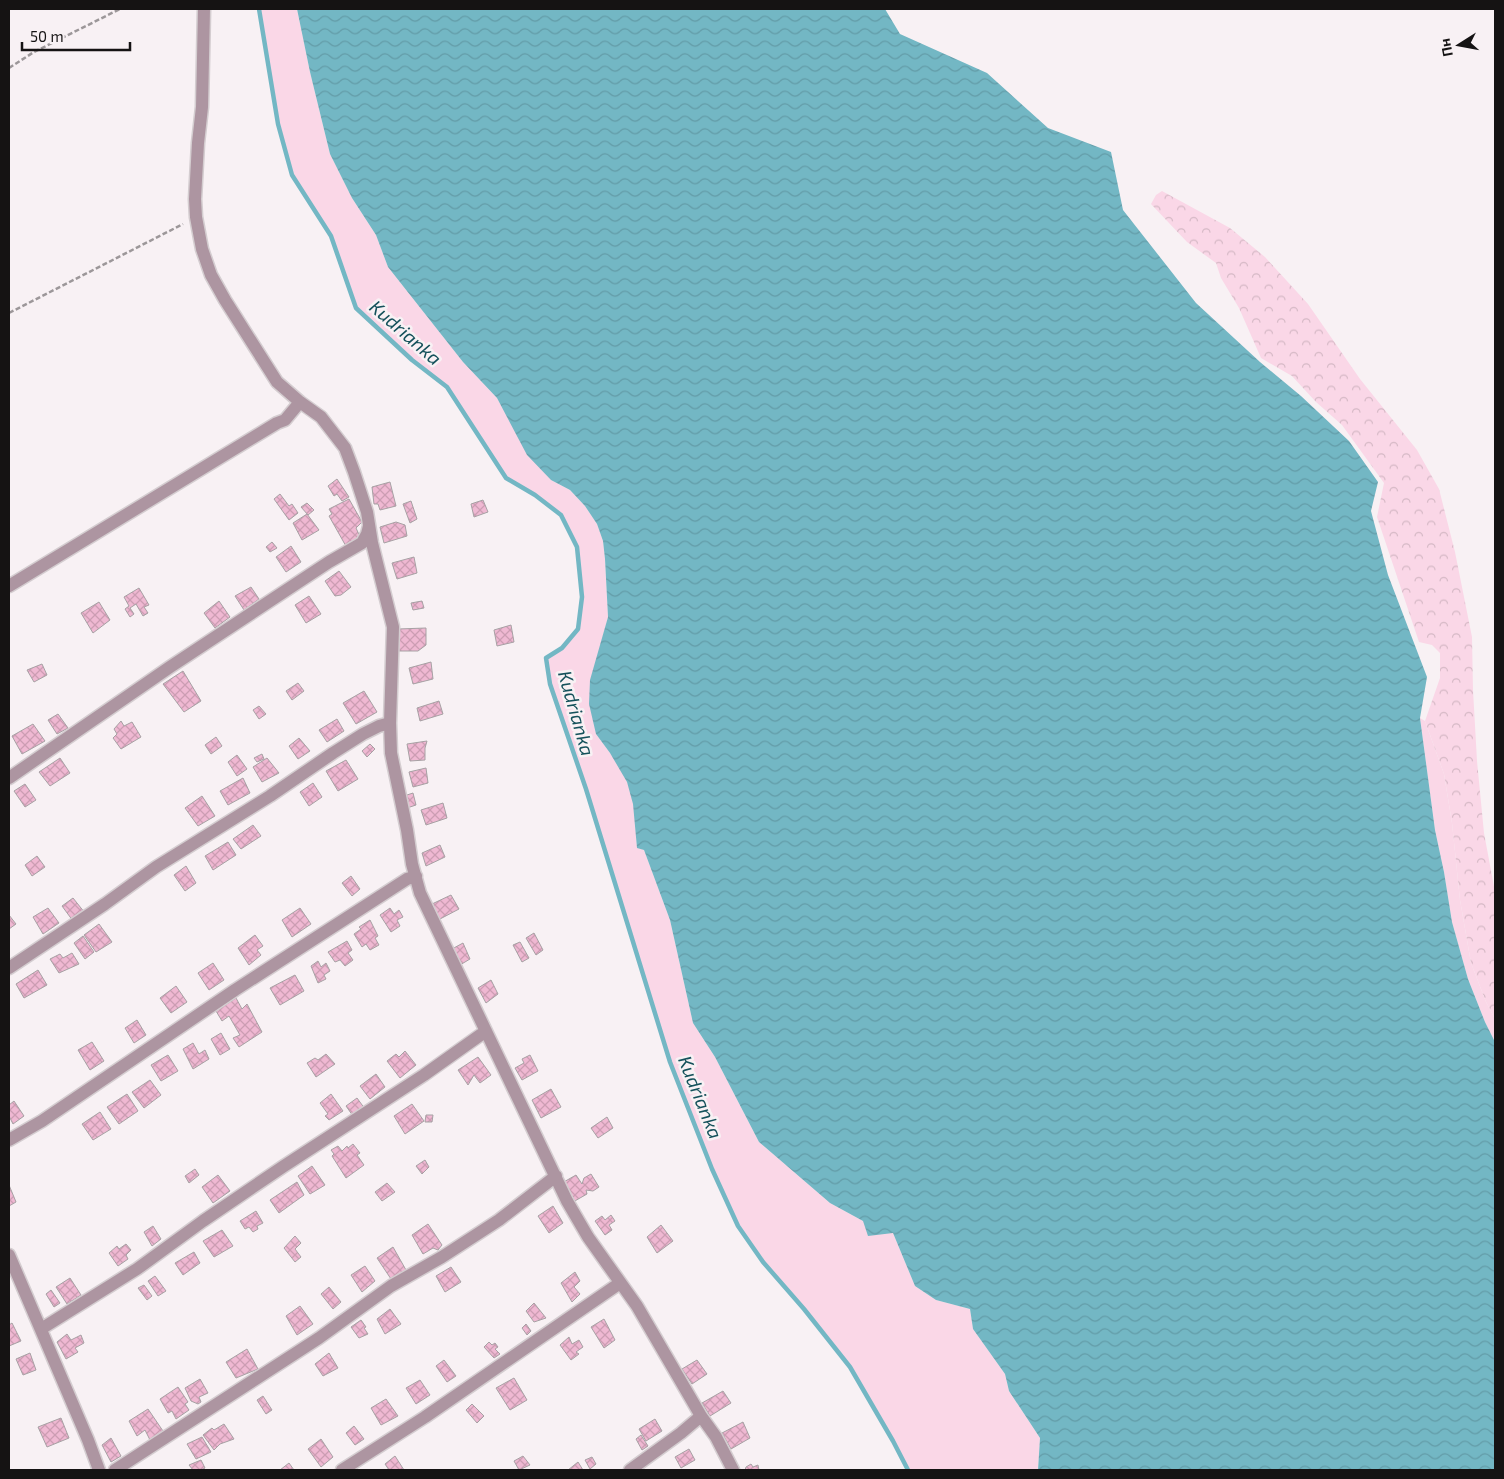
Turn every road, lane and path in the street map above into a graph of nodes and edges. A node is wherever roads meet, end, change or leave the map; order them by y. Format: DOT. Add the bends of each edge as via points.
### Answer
graph roads {
  1 [pos="120,9"];
  2 [pos="204,9"];
  3 [pos="9,68"];
  4 [pos="196,217"];
  5 [pos="9,313"];
  6 [pos="300,402"];
  7 [pos="370,524"];
  8 [pos="9,586"];
  9 [pos="390,723"];
  10 [pos="9,778"];
  11 [pos="416,876"];
  12 [pos="9,968"];
  13 [pos="486,1031"];
  14 [pos="9,1140"];
  15 [pos="556,1176"];
  16 [pos="9,1255"];
  17 [pos="620,1283"];
  18 [pos="40,1329"];
  19 [pos="701,1416"];
  20 [pos="98,1470"];
  21 [pos="116,1470"];
  22 [pos="342,1470"];
  23 [pos="630,1470"];
  24 [pos="733,1470"];
  1 -- 3 [label="path"];
  2 -- 4 [label="street"];
  4 -- 5 [label="path"];
  4 -- 6 [label="street" via="211,275 225,300 277,382"];
  6 -- 7 [label="street" via="321,417 345,448"];
  6 -- 8 [label="street" via="284,420"];
  7 -- 9 [label="street" via="393,627"];
  7 -- 10 [label="street" via="362,543 170,667"];
  9 -- 11 [label="street" via="391,753"];
  9 -- 12 [label="street" via="371,730 333,753 156,867"];
  11 -- 13 [label="street" via="420,893"];
  11 -- 14 [label="street" via="269,967"];
  13 -- 15 [label="street"];
  13 -- 18 [label="street" via="137,1269"];
  15 -- 17 [label="street" via="588,1237"];
  15 -- 21 [label="street" via="499,1220 391,1286 319,1338"];
  16 -- 18 [label="street"];
  17 -- 19 [label="street" via="637,1306"];
  17 -- 22 [label="street"];
  18 -- 20 [label="street"];
  19 -- 23 [label="street"];
  19 -- 24 [label="street"];
}
